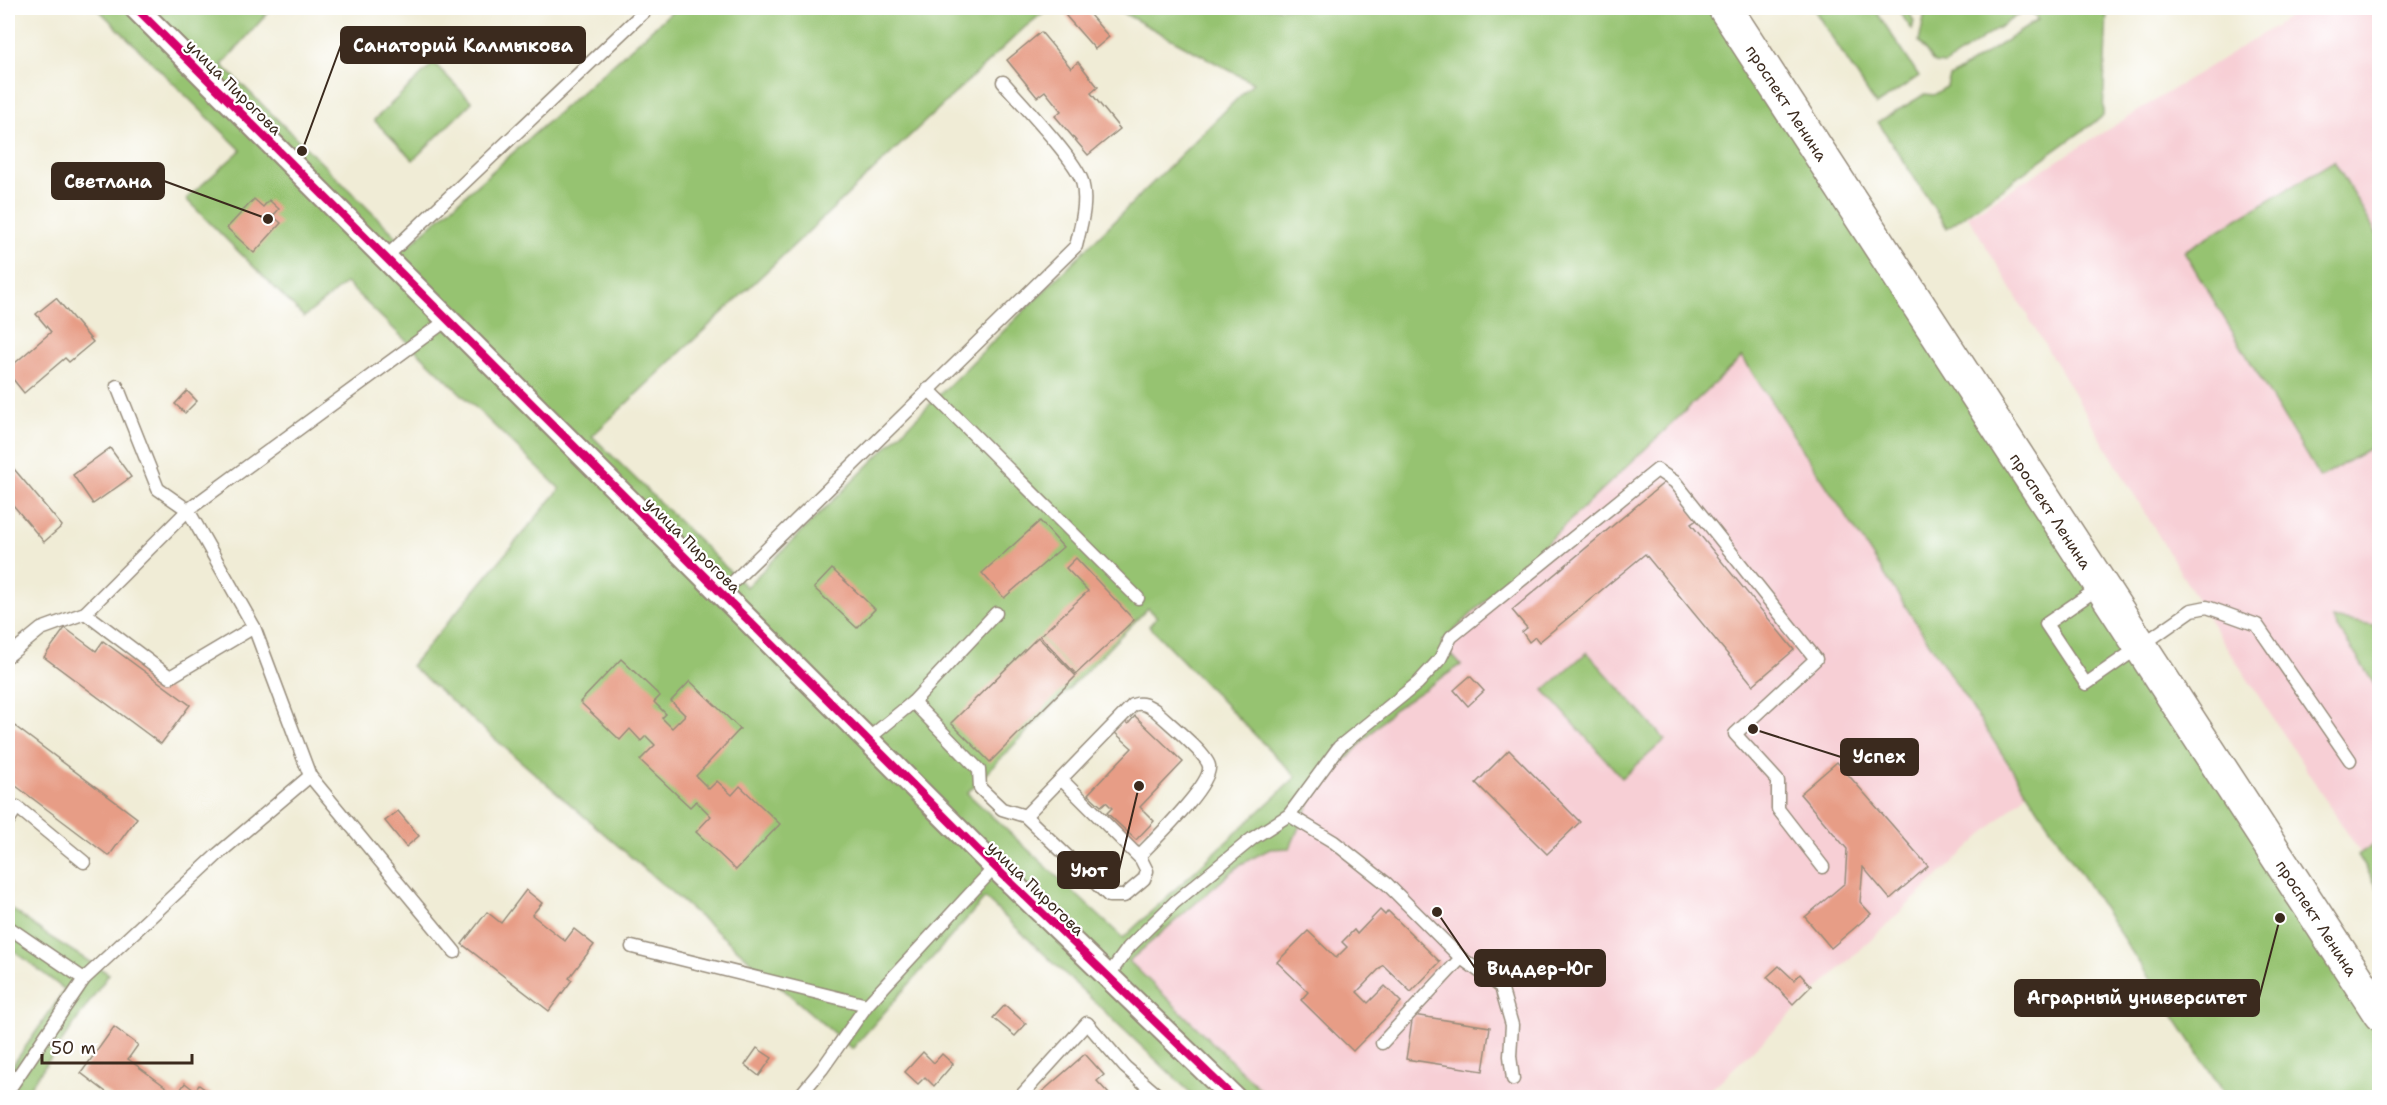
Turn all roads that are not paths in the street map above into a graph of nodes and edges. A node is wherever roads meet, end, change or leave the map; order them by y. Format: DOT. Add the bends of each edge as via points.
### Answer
graph roads {
  1 [pos="136,8"];
  2 [pos="648,8"];
  3 [pos="1725,8"];
  4 [pos="1003,82"];
  5 [pos="386,257"];
  6 [pos="447,320"];
  7 [pos="117,386"];
  8 [pos="928,389"];
  9 [pos="188,510"];
  10 [pos="2100,587"];
  11 [pos="722,593"];
  12 [pos="1138,598"];
  13 [pos="85,613"];
  14 [pos="996,613"];
  15 [pos="254,627"];
  16 [pos="2139,646"];
  17 [pos="8,656"];
  18 [pos="913,702"];
  19 [pos="868,739"];
  20 [pos="2350,760"];
  21 [pos="310,776"];
  22 [pos="1062,780"];
  23 [pos="12,803"];
  24 [pos="1289,815"];
  25 [pos="1025,816"];
  26 [pos="8,822"];
  27 [pos="1139,856"];
  28 [pos="84,862"];
  29 [pos="995,867"];
  30 [pos="1823,867"];
  31 [pos="8,927"];
  32 [pos="632,946"];
  33 [pos="455,952"];
  34 [pos="1461,958"];
  35 [pos="1108,976"];
  36 [pos="84,979"];
  37 [pos="867,1005"];
  38 [pos="2379,1014"];
  39 [pos="1382,1043"];
  40 [pos="1513,1079"];
  41 [pos="8,1091"];
  42 [pos="798,1098"];
  43 [pos="1018,1098"];
  44 [pos="1161,1098"];
  45 [pos="1234,1098"];
  1 -- 5 [label="street, улица Пирогова"];
  2 -- 5 [label="lane"];
  3 -- 10 [label="main road, проспект Ленина"];
  4 -- 8 [label="lane" via="1082,181 1085,206 1076,246"];
  5 -- 6 [label="street, улица Пирогова"];
  6 -- 9 [label="lane"];
  6 -- 11 [label="street, улица Пирогова"];
  7 -- 9 [label="lane" via="158,489"];
  8 -- 11 [label="lane"];
  8 -- 12 [label="lane"];
  9 -- 13 [label="lane"];
  9 -- 15 [label="lane"];
  10 -- 16 [label="main road, проспект Ленина"];
  10 -- 16 [label="lane" via="2046,624 2086,684"];
  11 -- 19 [label="street, улица Пирогова"];
  13 -- 15 [label="lane" via="170,676"];
  13 -- 17 [label="lane" via="41,629"];
  14 -- 18 [label="lane"];
  15 -- 21 [label="lane"];
  16 -- 20 [label="lane" via="2192,610 2207,607 2257,625"];
  16 -- 38 [label="main road, проспект Ленина"];
  18 -- 19 [label="lane"];
  18 -- 25 [label="lane" via="979,770 980,788 1002,808"];
  19 -- 29 [label="street, улица Пирогова"];
  21 -- 33 [label="lane"];
  21 -- 36 [label="lane" via="218,854"];
  22 -- 25 [label="lane"];
  22 -- 27 [label="lane"];
  22 -- 27 [label="lane" via="1133,705 1141,703 1155,710 1202,754 1209,773 1201,789"];
  23 -- 26 [label="lane"];
  23 -- 28 [label="lane"];
  24 -- 30 [label="lane" via="1339,747 1418,683 1440,659 1450,637 1657,470 1675,482 1816,659 1735,734 1778,781 1778,809"];
  24 -- 34 [label="lane" via="1334,842 1387,884"];
  24 -- 35 [label="lane" via="1253,838 1175,902 1129,947"];
  25 -- 27 [label="lane" via="1109,896 1124,896 1144,879 1147,871"];
  29 -- 35 [label="street, улица Пирогова"];
  29 -- 37 [label="lane"];
  31 -- 36 [label="lane"];
  32 -- 37 [label="lane"];
  34 -- 39 [label="lane"];
  34 -- 40 [label="lane" via="1501,987 1512,1025"];
  35 -- 45 [label="street, улица Пирогова"];
  36 -- 41 [label="lane"];
  37 -- 42 [label="lane"];
  43 -- 44 [label="lane" via="1087,1023 1125,1067"];
}
